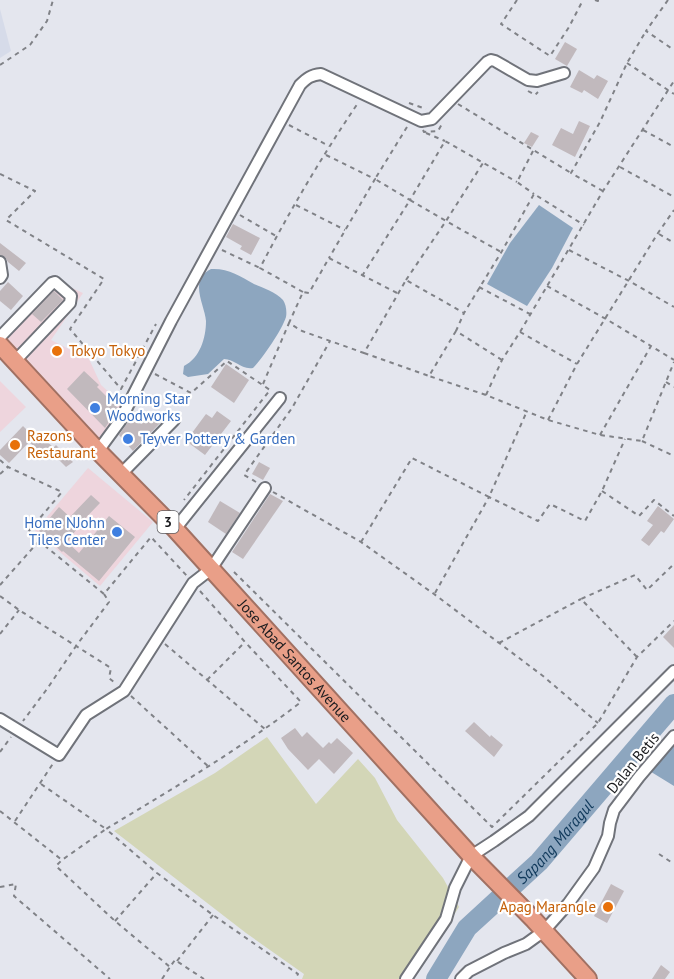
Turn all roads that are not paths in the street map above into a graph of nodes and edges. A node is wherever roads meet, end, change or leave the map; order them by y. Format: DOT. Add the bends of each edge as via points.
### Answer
graph roads {
  1 [pos="564,73"];
  2 [pos="0,262"];
  3 [pos="0,278"];
  4 [pos="0,337"];
  5 [pos="0,345"];
  6 [pos="15,361"];
  7 [pos="280,398"];
  8 [pos="174,420"];
  9 [pos="98,451"];
  10 [pos="121,474"];
  11 [pos="265,488"];
  12 [pos="176,529"];
  13 [pos="215,564"];
  14 [pos="674,672"];
  15 [pos="0,719"];
  16 [pos="674,736"];
  17 [pos="472,857"];
  18 [pos="539,925"];
  19 [pos="406,979"];
  20 [pos="461,979"];
  21 [pos="588,979"];
  1 -- 9 [label="street" via="528,81 490,60 432,119 421,121 321,74 307,78 171,321 120,421"];
  2 -- 3 [label="street"];
  4 -- 6 [label="street" via="52,283 71,296 70,303"];
  5 -- 6 [label="highway, Jose Abad Santos Avenue / 3"];
  6 -- 9 [label="highway, Jose Abad Santos Avenue / 3"];
  7 -- 12 [label="street"];
  8 -- 10 [label="street"];
  9 -- 10 [label="highway, Jose Abad Santos Avenue / 3"];
  10 -- 12 [label="highway, Jose Abad Santos Avenue / 3"];
  11 -- 13 [label="street"];
  12 -- 13 [label="highway, Jose Abad Santos Avenue / 3"];
  13 -- 15 [label="street" via="193,583 124,691 86,715 59,755"];
  13 -- 17 [label="highway, Jose Abad Santos Avenue / 3"];
  14 -- 17 [label="street" via="529,816"];
  16 -- 18 [label="street, Dalan Betis" via="614,810 594,868 568,904"];
  17 -- 18 [label="highway, Jose Abad Santos Avenue / 3"];
  17 -- 19 [label="street" via="455,888 446,920"];
  18 -- 20 [label="street, Dalan Betis" via="526,944 469,971"];
  18 -- 21 [label="highway, Jose Abad Santos Avenue / 3"];
}
